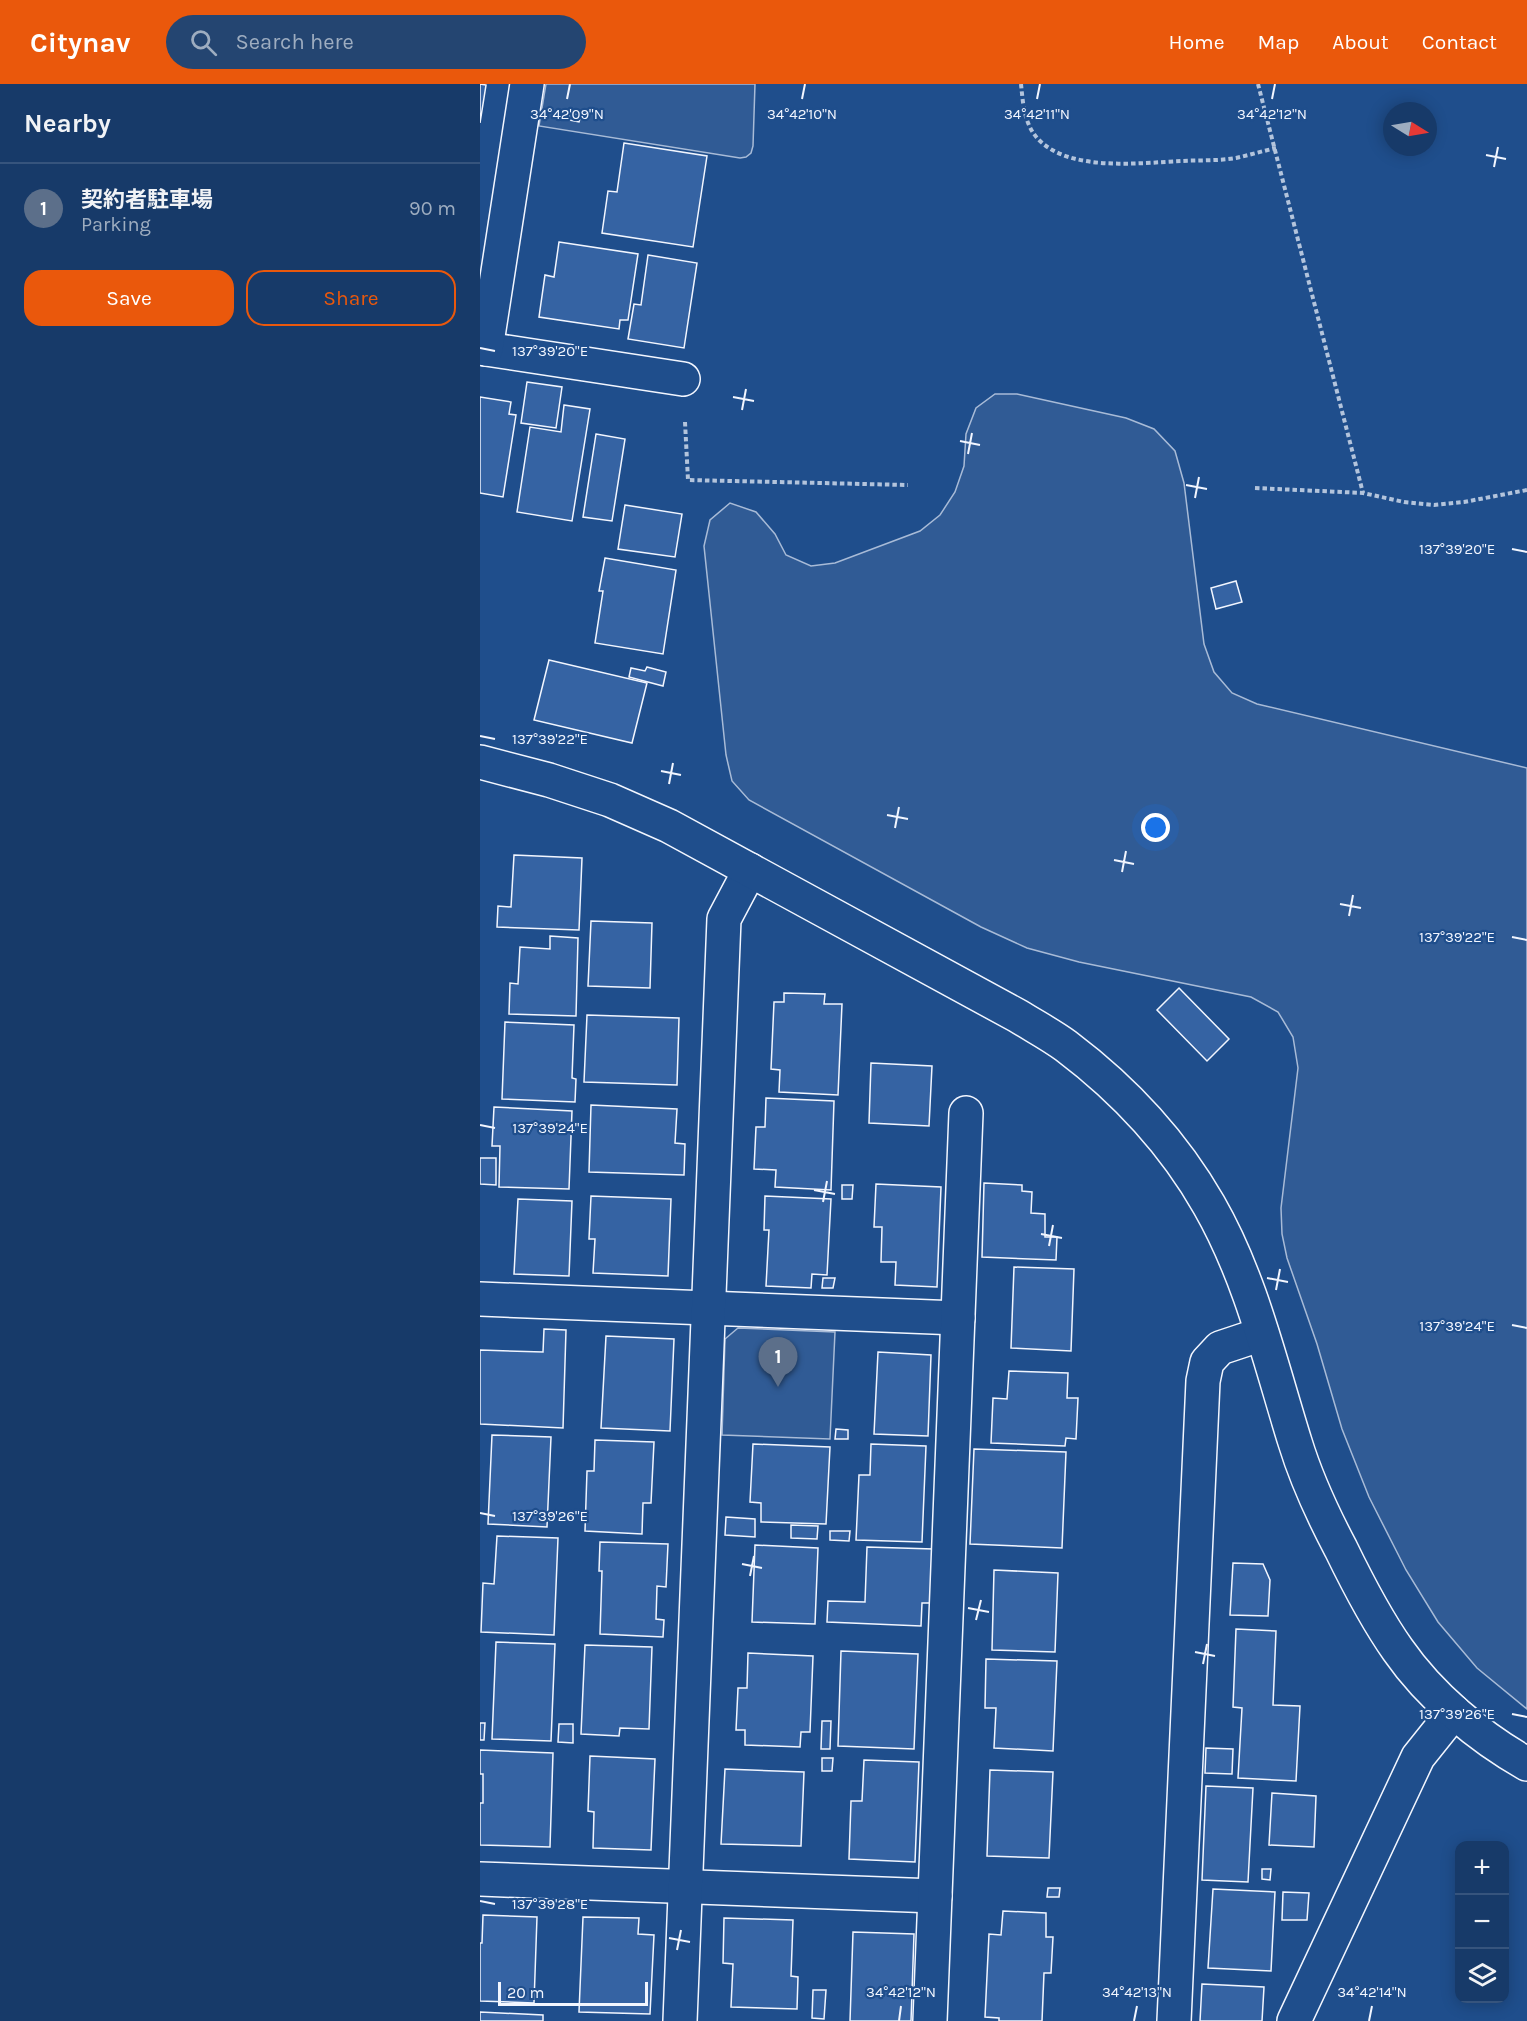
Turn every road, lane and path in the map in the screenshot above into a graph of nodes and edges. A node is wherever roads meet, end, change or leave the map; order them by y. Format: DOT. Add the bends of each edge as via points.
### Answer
graph roads {
  1 [pos="527,84"];
  2 [pos="1022,84"];
  3 [pos="1258,84"];
  4 [pos="1276,148"];
  5 [pos="483,348"];
  6 [pos="682,379"];
  7 [pos="685,420"];
  8 [pos="908,485"];
  9 [pos="1255,488"];
  10 [pos="1527,490"];
  11 [pos="1363,493"];
  12 [pos="481,765"];
  13 [pos="750,870"];
  14 [pos="966,1113"];
  15 [pos="480,1299"];
  16 [pos="708,1308"];
  17 [pos="958,1318"];
  18 [pos="1262,1334"];
  19 [pos="1454,1712"];
  20 [pos="1527,1764"];
  21 [pos="480,1879"];
  22 [pos="685,1887"];
  23 [pos="935,1896"];
  24 [pos="680,2021"];
  25 [pos="930,2021"];
  26 [pos="1174,2021"];
  27 [pos="1294,2021"];
  1 -- 5 [label="street"];
  2 -- 4 [label="path" via="1026,119 1037,139 1055,153 1076,159 1106,163 1223,159"];
  3 -- 4 [label="path"];
  4 -- 11 [label="path"];
  5 -- 6 [label="street"];
  7 -- 8 [label="path" via="688,480"];
  9 -- 11 [label="path"];
  10 -- 11 [label="path" via="1434,505"];
  12 -- 13 [label="street" via="549,780 610,800 669,825"];
  13 -- 16 [label="street" via="724,919"];
  13 -- 18 [label="street" via="1018,1016 1107,1079 1153,1126 1209,1205 1234,1254"];
  14 -- 17 [label="street"];
  15 -- 16 [label="street"];
  16 -- 17 [label="street"];
  16 -- 22 [label="street"];
  17 -- 23 [label="street"];
  18 -- 19 [label="street" via="1296,1445 1325,1517 1364,1594 1399,1652"];
  18 -- 26 [label="street" via="1220,1348 1207,1362 1203,1381"];
  19 -- 20 [label="street" via="1498,1748"];
  19 -- 27 [label="street" via="1418,1757"];
  21 -- 22 [label="street"];
  22 -- 23 [label="street"];
  22 -- 24 [label="street"];
  23 -- 25 [label="street"];
}
